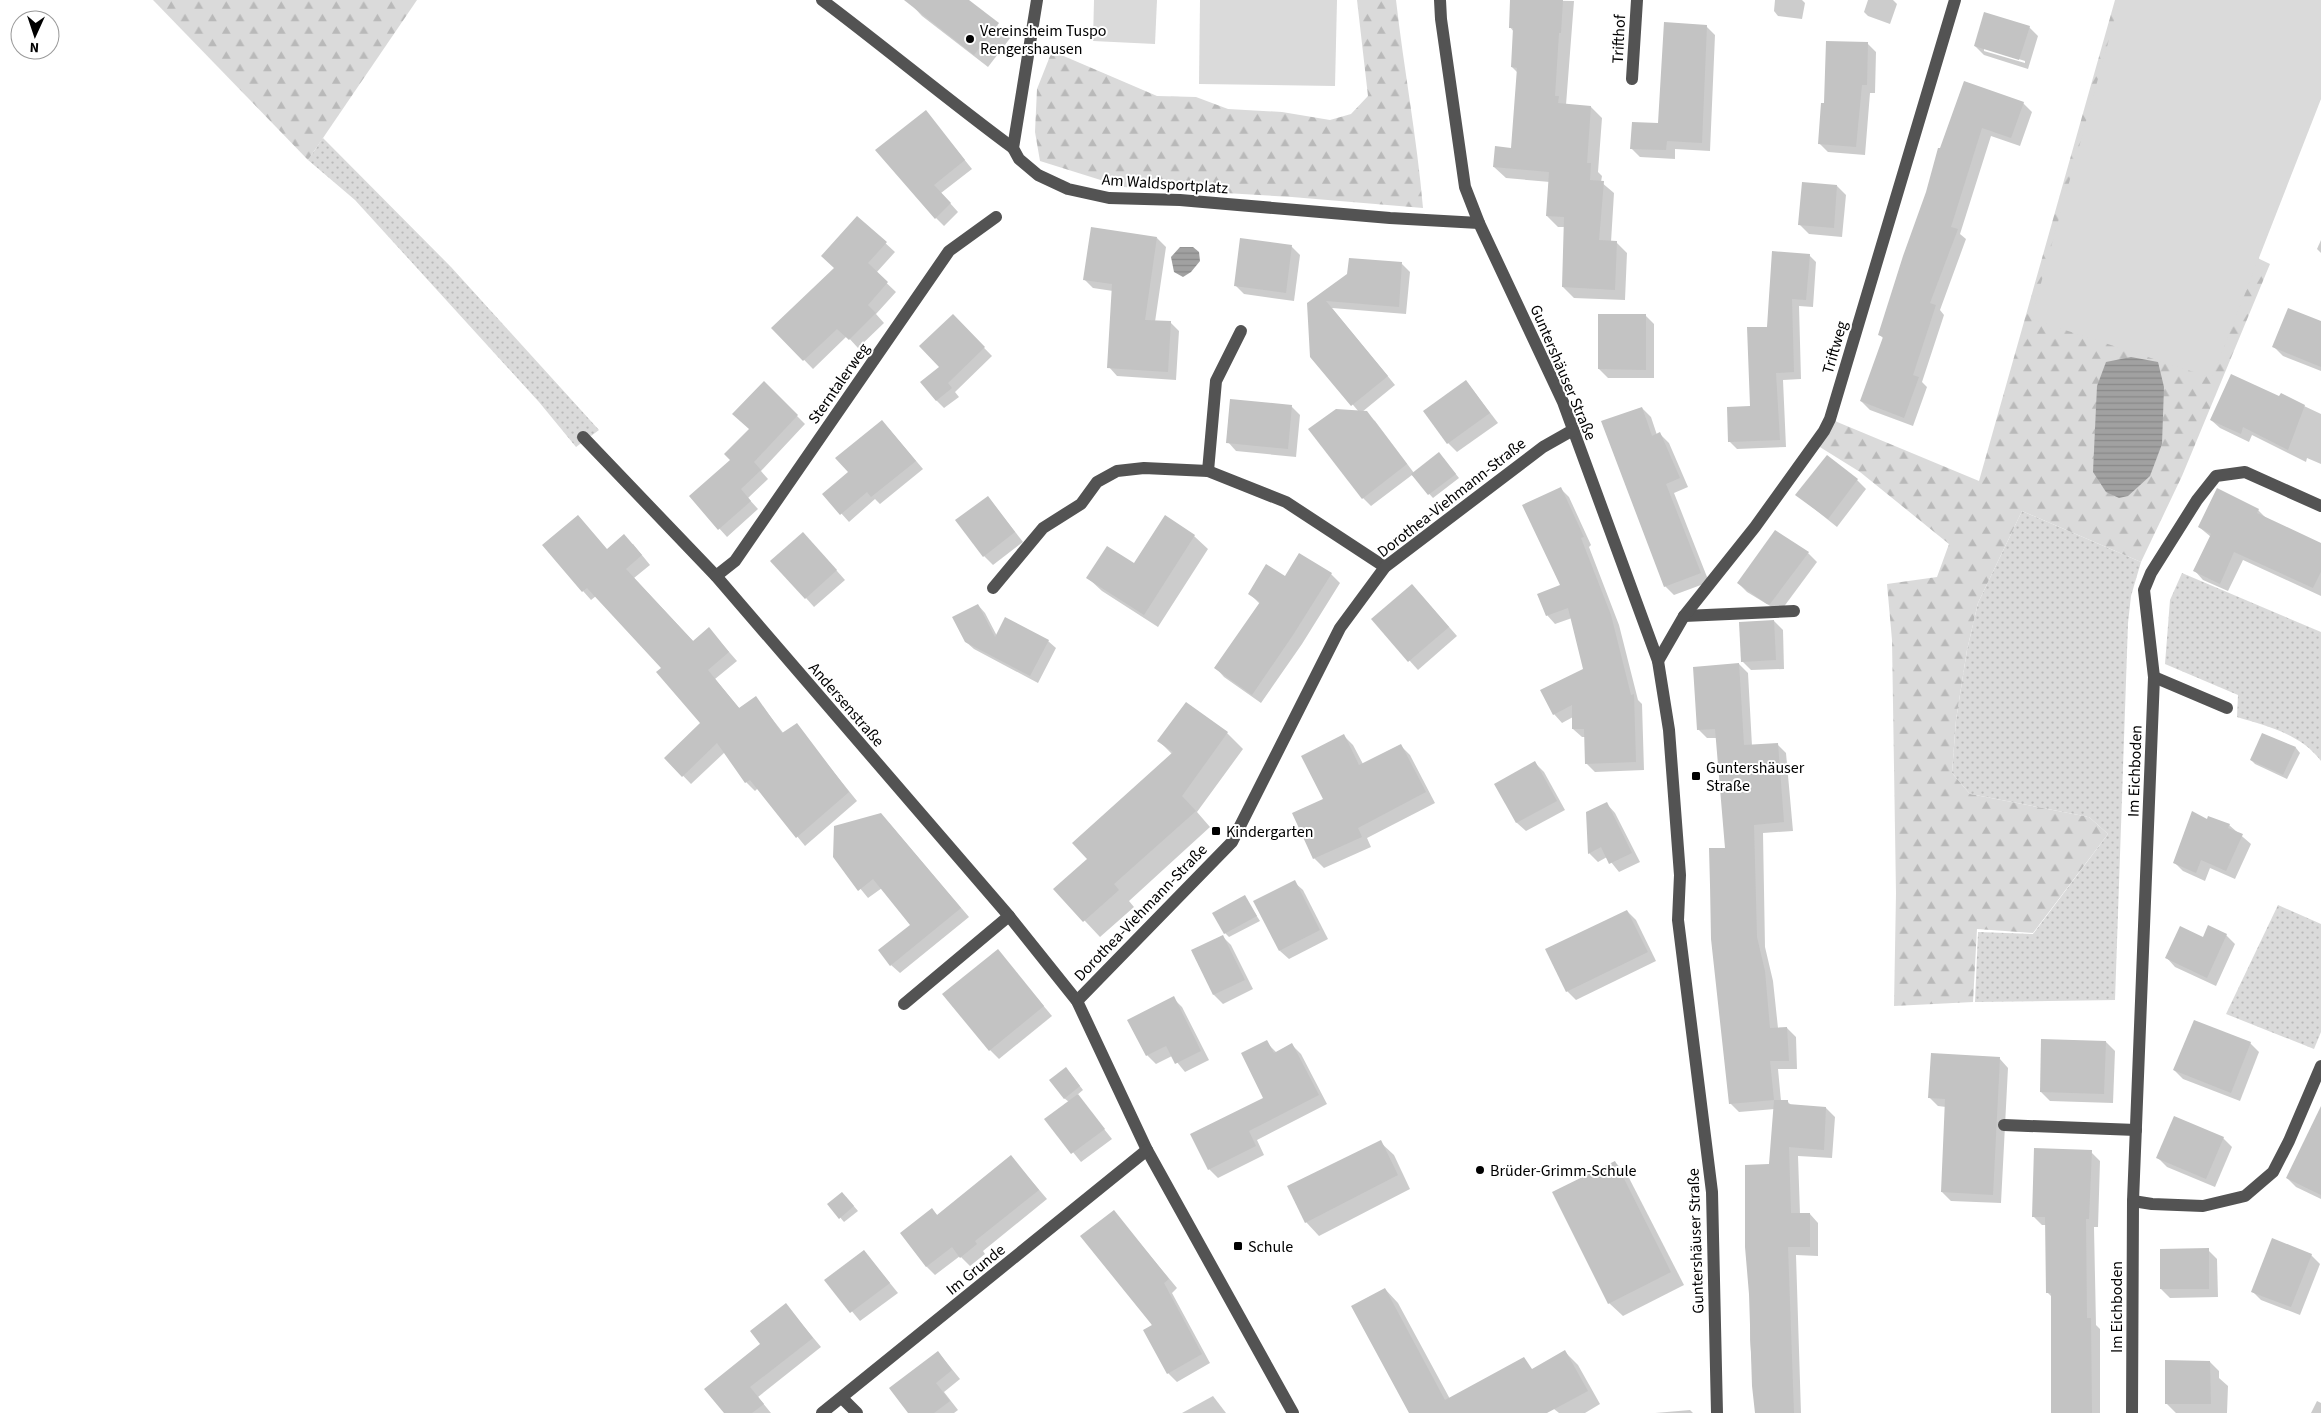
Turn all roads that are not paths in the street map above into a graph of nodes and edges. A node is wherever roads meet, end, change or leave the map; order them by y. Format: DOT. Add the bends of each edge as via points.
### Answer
graph roads {
  1 [pos="822,0"];
  2 [pos="1037,0"];
  3 [pos="1440,0"];
  4 [pos="1637,0"];
  5 [pos="1955,0"];
  6 [pos="1632,79"];
  7 [pos="1013,148"];
  8 [pos="996,217"];
  9 [pos="1479,223"];
  10 [pos="1241,332"];
  11 [pos="1573,430"];
  12 [pos="583,437"];
  13 [pos="1208,470"];
  14 [pos="2321,506"];
  15 [pos="1385,567"];
  16 [pos="716,576"];
  17 [pos="993,588"];
  18 [pos="1794,611"];
  19 [pos="1684,616"];
  20 [pos="1658,661"];
  21 [pos="2154,677"];
  22 [pos="2227,708"];
  23 [pos="1009,916"];
  24 [pos="1077,1001"];
  25 [pos="904,1004"];
  26 [pos="2321,1066"];
  27 [pos="2004,1125"];
  28 [pos="2136,1130"];
  29 [pos="1147,1150"];
  30 [pos="2133,1201"];
  31 [pos="842,1398"];
  32 [pos="822,1413"];
  33 [pos="857,1413"];
  34 [pos="1293,1413"];
  35 [pos="1717,1413"];
  36 [pos="2132,1413"];
  1 -- 7 [label="street, Am Waldsportplatz"];
  2 -- 7 [label="street"];
  3 -- 9 [label="street, Guntershäuser Straße" via="1466,187"];
  4 -- 6 [label="street, Trifthof"];
  5 -- 19 [label="street, Triftweg" via="1830,419 1755,527"];
  7 -- 9 [label="street, Am Waldsportplatz" via="1019,159 1038,175 1068,189 1109,198 1180,200"];
  8 -- 16 [label="street, Sterntalerweg" via="949,251 735,561"];
  9 -- 11 [label="street, Guntershäuser Straße"];
  10 -- 13 [label="street" via="1216,381"];
  11 -- 15 [label="street, Dorothea-Viehmann-Straße" via="1542,447"];
  11 -- 20 [label="street, Guntershäuser Straße"];
  12 -- 16 [label="street, Andersenstraße"];
  13 -- 15 [label="street" via="1286,502"];
  13 -- 17 [label="street" via="1144,468 1117,471 1097,482 1081,504 1043,528"];
  14 -- 21 [label="street, Im Eichboden" via="2245,472 2216,476 2197,500 2151,573 2144,590"];
  15 -- 24 [label="street, Dorothea-Viehmann-Straße" via="1340,628 1232,842"];
  16 -- 23 [label="street, Andersenstraße"];
  18 -- 19 [label="street"];
  19 -- 20 [label="street, Triftweg"];
  20 -- 35 [label="street, Guntershäuser Straße" via="1669,730 1680,875 1678,920 1712,1192"];
  21 -- 22 [label="street"];
  21 -- 28 [label="street, Im Eichboden"];
  23 -- 24 [label="street, Andersenstraße"];
  23 -- 25 [label="street"];
  24 -- 29 [label="street, Dorothea-Viehmann-Straße"];
  26 -- 30 [label="street" via="2273,1172 2245,1196 2202,1206"];
  27 -- 28 [label="street"];
  28 -- 30 [label="street, Im Eichboden"];
  29 -- 31 [label="street, Im Grunde"];
  29 -- 34 [label="street, Dorothea-Viehmann-Straße"];
  30 -- 36 [label="street, Im Eichboden"];
  31 -- 32 [label="street, Im Grunde"];
  31 -- 33 [label="street"];
}
